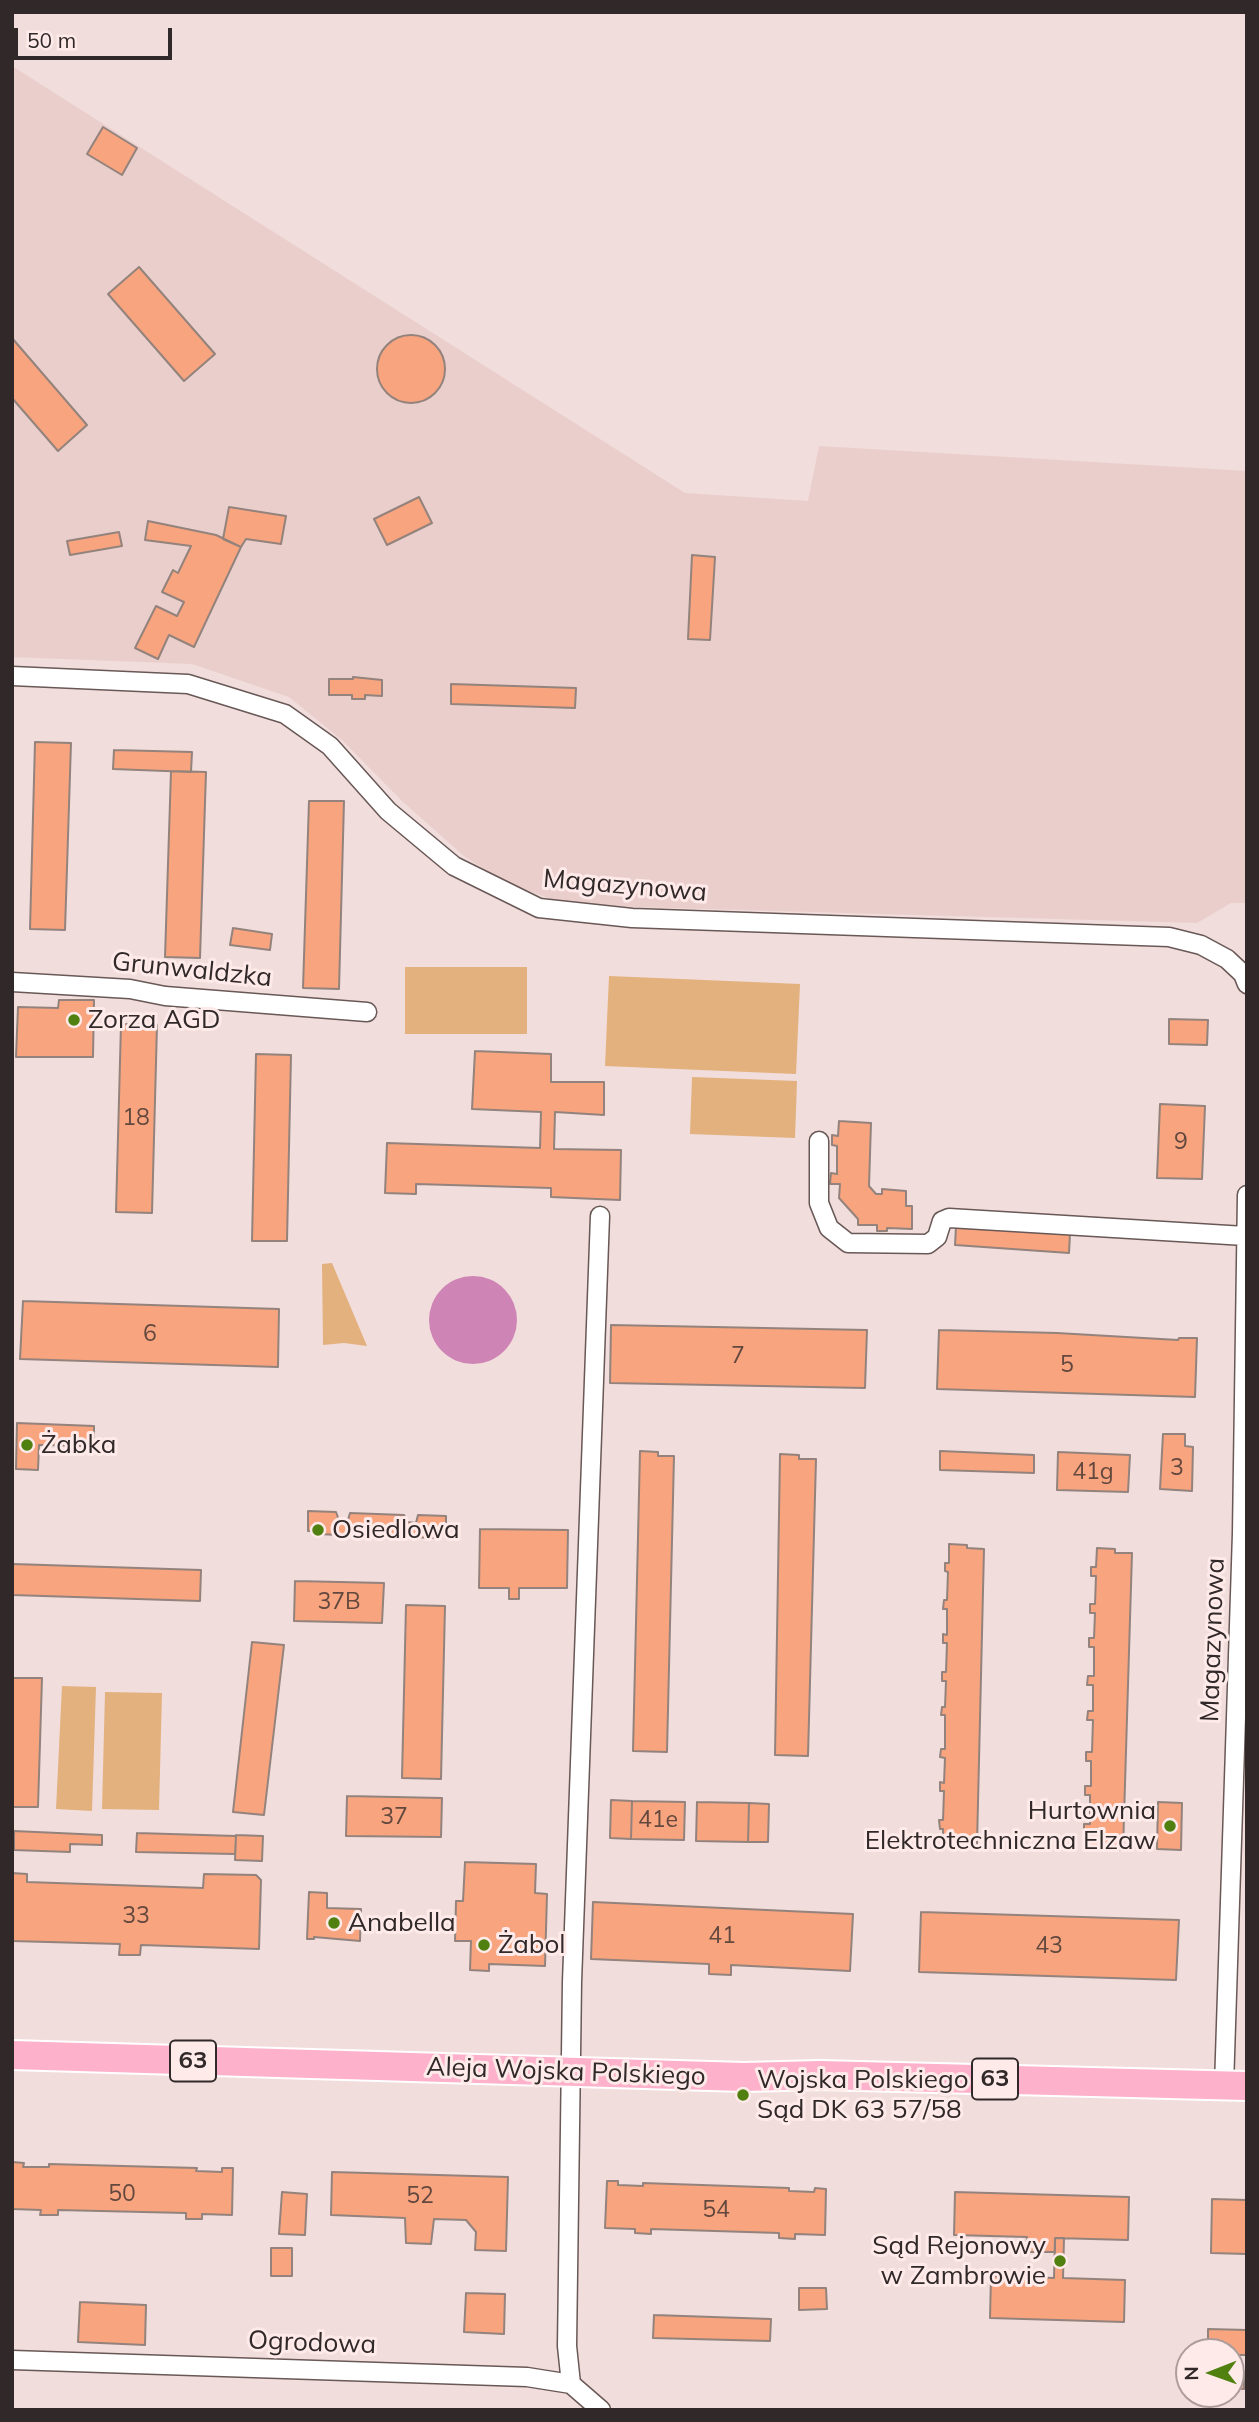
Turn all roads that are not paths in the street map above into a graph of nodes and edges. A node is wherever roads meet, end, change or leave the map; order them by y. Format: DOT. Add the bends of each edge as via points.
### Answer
graph roads {
  1 [pos="12,676"];
  2 [pos="12,982"];
  3 [pos="1247,984"];
  4 [pos="367,1012"];
  5 [pos="819,1141"];
  6 [pos="1247,1195"];
  7 [pos="600,1216"];
  8 [pos="1245,1236"];
  9 [pos="12,2055"];
  10 [pos="571,2072"];
  11 [pos="1235,2086"];
  12 [pos="12,2360"];
  13 [pos="571,2384"];
  14 [pos="601,2410"];
  1 -- 3 [label="street, Magazynowa" via="188,684 285,714 330,746 387,811 454,866 538,908 632,918 1169,937 1201,945 1227,959"];
  2 -- 4 [label="street, Grunwaldzka"];
  5 -- 8 [label="street" via="818,1203 829,1228 848,1243 928,1244 937,1237 942,1220 949,1218"];
  6 -- 8 [label="street, Magazynowa"];
  7 -- 10 [label="street"];
  8 -- 11 [label="street, Magazynowa"];
  9 -- 10 [label="main road, Aleja Wojska Polskiego / 63"];
  10 -- 11 [label="main road, Aleja Wojska Polskiego / 63"];
  10 -- 13 [label="street" via="567,2346"];
  12 -- 13 [label="street, Ogrodowa" via="527,2377"];
  13 -- 14 [label="street"];
}
